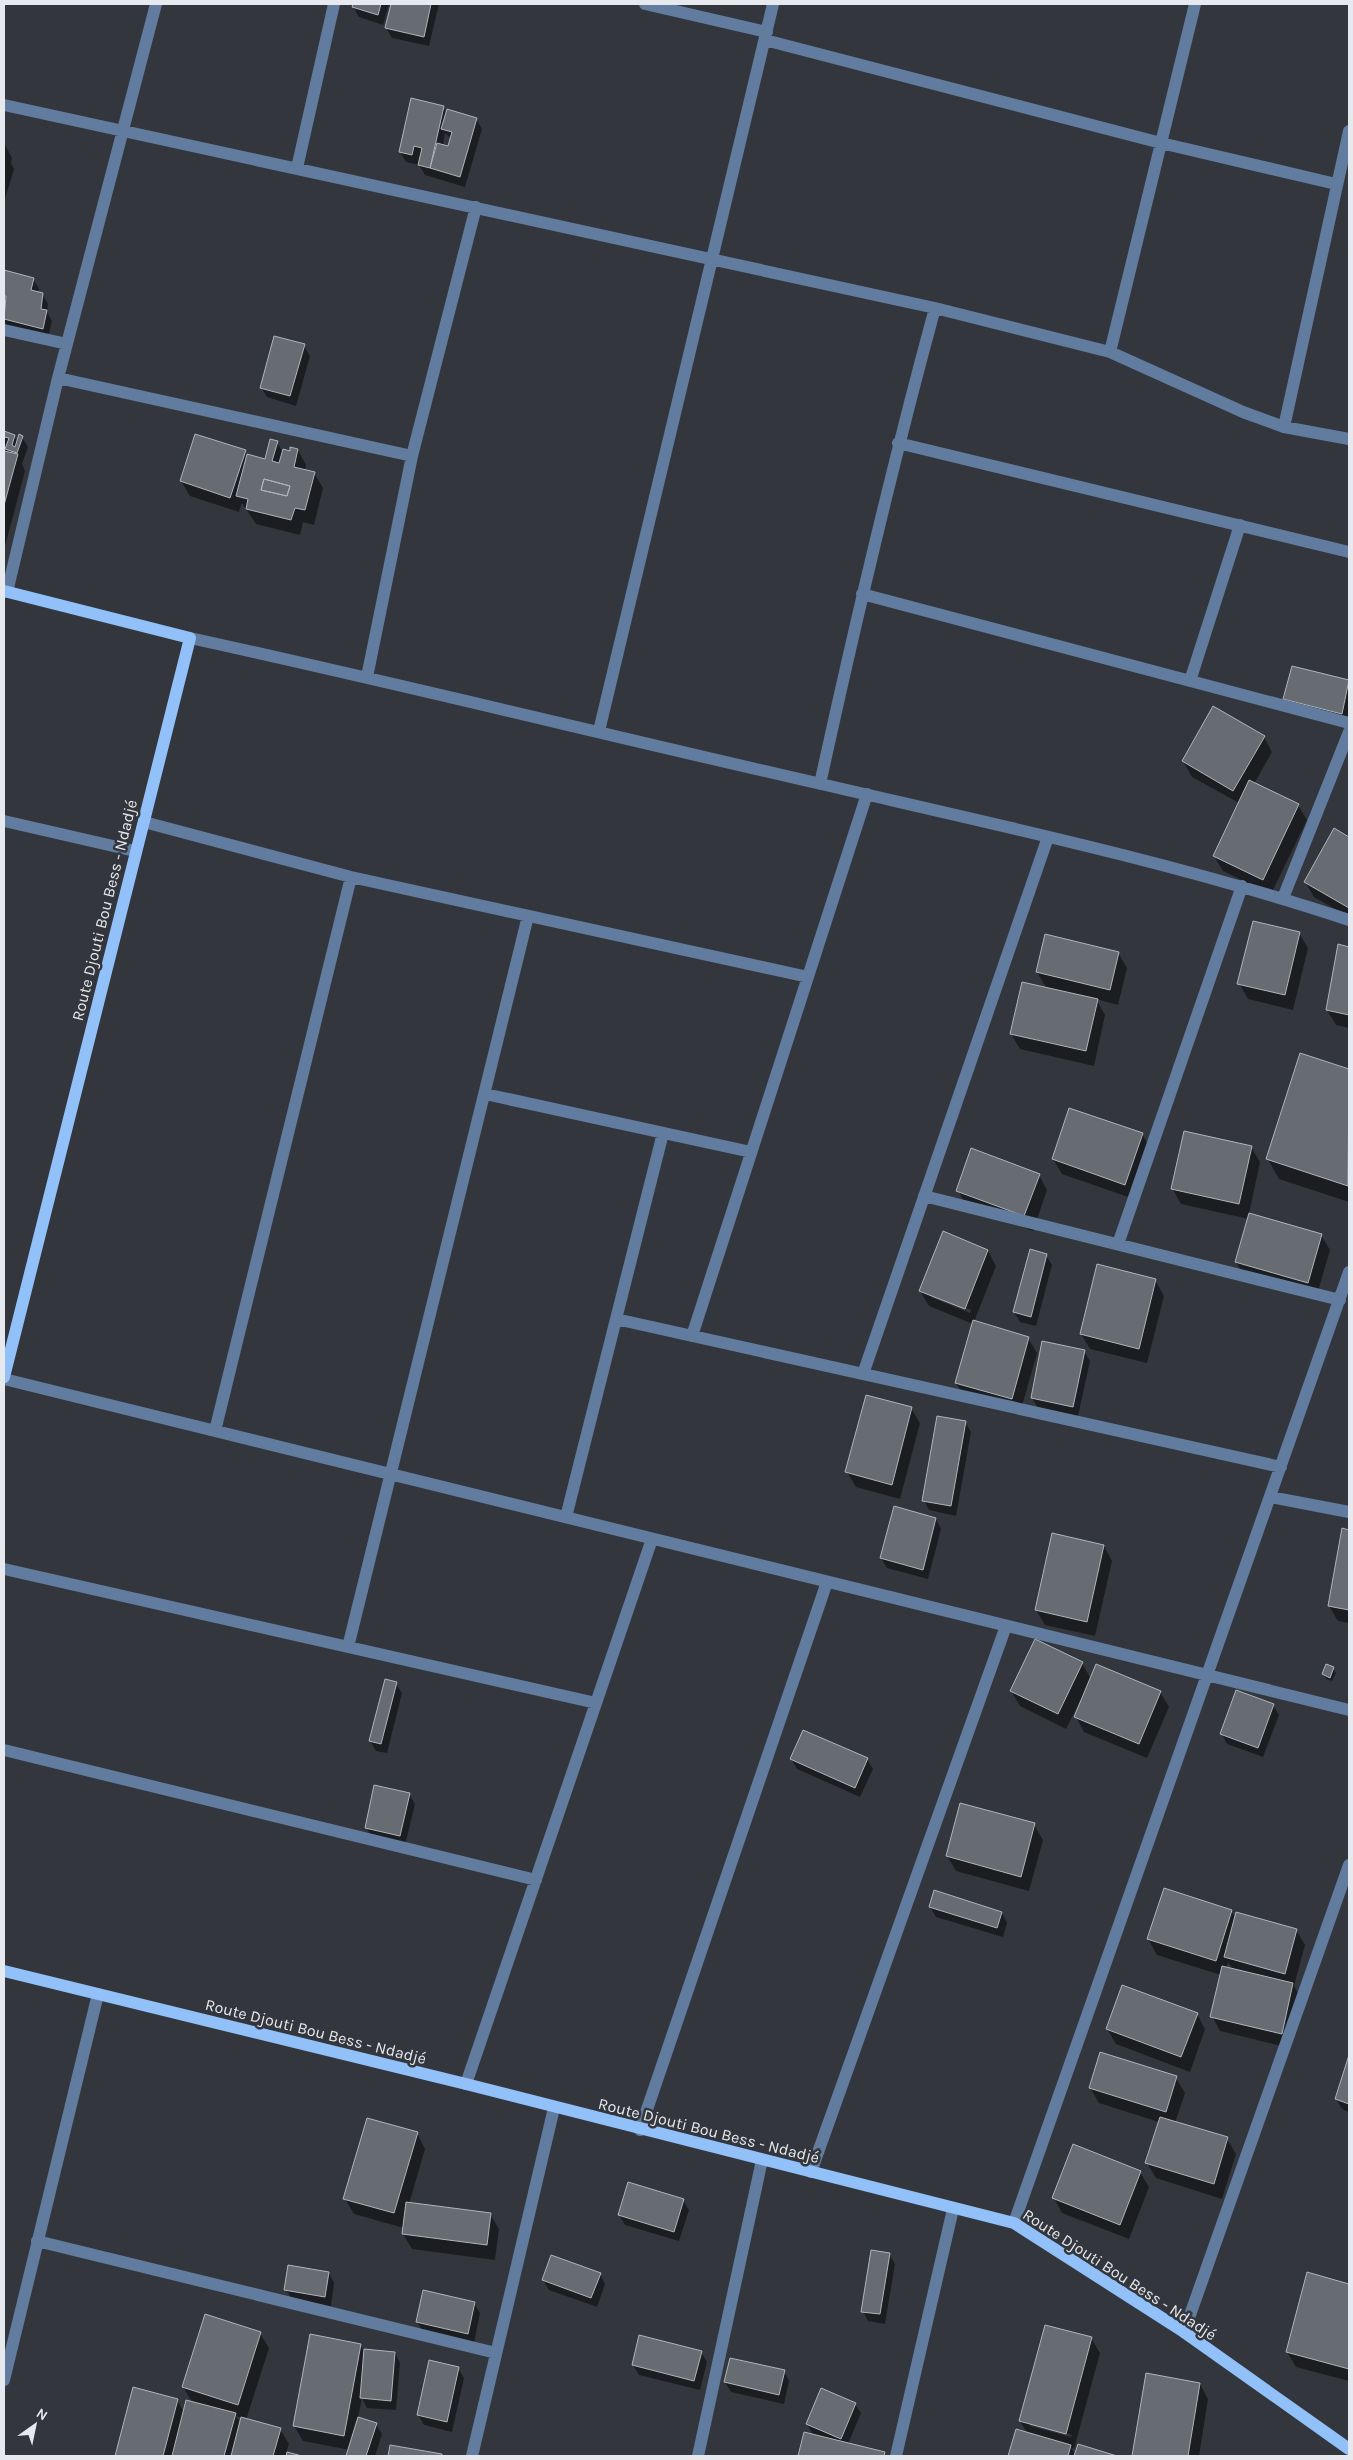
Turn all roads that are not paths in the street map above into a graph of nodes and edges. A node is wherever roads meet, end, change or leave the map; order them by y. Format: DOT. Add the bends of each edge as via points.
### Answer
graph roads {
  1 [pos="156,4"];
  2 [pos="334,4"];
  3 [pos="645,4"];
  4 [pos="774,4"];
  5 [pos="1195,4"];
  6 [pos="766,36"];
  7 [pos="4,105"];
  8 [pos="122,130"];
  9 [pos="1349,131"];
  10 [pos="1160,143"];
  11 [pos="297,168"];
  12 [pos="1336,184"];
  13 [pos="476,207"];
  14 [pos="712,259"];
  15 [pos="935,308"];
  16 [pos="4,330"];
  17 [pos="67,344"];
  18 [pos="1110,352"];
  19 [pos="58,378"];
  20 [pos="1284,427"];
  21 [pos="1349,439"];
  22 [pos="898,443"];
  23 [pos="412,456"];
  24 [pos="1240,525"];
  25 [pos="1349,552"];
  26 [pos="5,591"];
  27 [pos="862,594"];
  28 [pos="190,638"];
  29 [pos="368,677"];
  30 [pos="1190,682"];
  31 [pos="1349,723"];
  32 [pos="599,731"];
  33 [pos="1349,732"];
  34 [pos="820,784"];
  35 [pos="867,794"];
  36 [pos="4,821"];
  37 [pos="144,822"];
  38 [pos="1048,837"];
  39 [pos="135,851"];
  40 [pos="351,877"];
  41 [pos="1242,886"];
  42 [pos="1283,898"];
  43 [pos="528,916"];
  44 [pos="1349,920"];
  45 [pos="808,977"];
  46 [pos="484,1094"];
  47 [pos="663,1132"];
  48 [pos="751,1152"];
  49 [pos="924,1196"];
  50 [pos="1118,1244"];
  51 [pos="1349,1272"];
  52 [pos="1340,1300"];
  53 [pos="616,1318"];
  54 [pos="692,1336"];
  55 [pos="863,1374"];
  56 [pos="4,1378"];
  57 [pos="215,1431"];
  58 [pos="1281,1467"];
  59 [pos="390,1474"];
  60 [pos="1270,1497"];
  61 [pos="1349,1512"];
  62 [pos="566,1517"];
  63 [pos="652,1539"];
  64 [pos="4,1569"];
  65 [pos="827,1582"];
  66 [pos="1006,1626"];
  67 [pos="348,1647"];
  68 [pos="1208,1676"];
  69 [pos="596,1703"];
  70 [pos="1349,1710"];
  71 [pos="4,1750"];
  72 [pos="1349,1865"];
  73 [pos="536,1880"];
  74 [pos="4,1971"];
  75 [pos="98,1994"];
  76 [pos="466,2084"];
  77 [pos="554,2108"];
  78 [pos="640,2130"];
  79 [pos="762,2160"];
  80 [pos="811,2172"];
  81 [pos="954,2209"];
  82 [pos="1014,2223"];
  83 [pos="37,2241"];
  84 [pos="1184,2332"];
  85 [pos="9,2333"];
  86 [pos="496,2353"];
  87 [pos="4,2380"];
  88 [pos="1348,2445"];
  89 [pos="472,2456"];
  90 [pos="698,2456"];
  91 [pos="896,2456"];
  1 -- 8 [label="street"];
  2 -- 11 [label="street"];
  3 -- 6 [label="street"];
  4 -- 6 [label="street"];
  5 -- 10 [label="street"];
  6 -- 10 [label="street"];
  6 -- 14 [label="street"];
  7 -- 8 [label="street"];
  8 -- 11 [label="street"];
  8 -- 17 [label="street"];
  9 -- 12 [label="street"];
  10 -- 12 [label="street"];
  10 -- 18 [label="street"];
  11 -- 13 [label="street"];
  12 -- 20 [label="street"];
  13 -- 14 [label="street"];
  13 -- 23 [label="street"];
  14 -- 15 [label="street"];
  14 -- 32 [label="street"];
  15 -- 18 [label="street"];
  15 -- 22 [label="street"];
  16 -- 17 [label="street"];
  17 -- 19 [label="street"];
  18 -- 20 [label="street"];
  19 -- 23 [label="street"];
  19 -- 26 [label="street"];
  20 -- 21 [label="street"];
  22 -- 24 [label="street"];
  22 -- 27 [label="street"];
  23 -- 29 [label="street"];
  24 -- 25 [label="street"];
  24 -- 30 [label="street"];
  26 -- 28 [label="main road"];
  27 -- 30 [label="street"];
  27 -- 34 [label="street"];
  28 -- 29 [label="street"];
  28 -- 37 [label="main road, Route Djouti Bou Bess - Ndadjé"];
  29 -- 32 [label="street"];
  30 -- 31 [label="street"];
  32 -- 34 [label="street"];
  33 -- 42 [label="street"];
  34 -- 35 [label="street"];
  35 -- 38 [label="street"];
  35 -- 45 [label="street"];
  36 -- 39 [label="street"];
  37 -- 39 [label="main road, Route Djouti Bou Bess - Ndadjé"];
  37 -- 40 [label="street"];
  38 -- 41 [label="street"];
  38 -- 49 [label="street"];
  39 -- 56 [label="main road, Route Djouti Bou Bess - Ndadjé"];
  40 -- 43 [label="street"];
  40 -- 57 [label="street"];
  41 -- 42 [label="street"];
  41 -- 50 [label="street"];
  42 -- 44 [label="street"];
  43 -- 45 [label="street"];
  43 -- 46 [label="street"];
  45 -- 48 [label="street"];
  46 -- 47 [label="street"];
  46 -- 59 [label="street"];
  47 -- 48 [label="street"];
  47 -- 53 [label="street"];
  48 -- 54 [label="street"];
  49 -- 50 [label="street"];
  49 -- 55 [label="street"];
  50 -- 52 [label="street"];
  51 -- 52 [label="street"];
  52 -- 58 [label="street"];
  53 -- 54 [label="street"];
  53 -- 62 [label="street"];
  54 -- 55 [label="street"];
  55 -- 58 [label="street"];
  56 -- 57 [label="street"];
  57 -- 59 [label="street"];
  58 -- 60 [label="street"];
  59 -- 62 [label="street"];
  59 -- 67 [label="street"];
  60 -- 61 [label="street"];
  60 -- 68 [label="street"];
  62 -- 63 [label="street"];
  63 -- 65 [label="street"];
  63 -- 69 [label="street"];
  64 -- 67 [label="street"];
  65 -- 66 [label="street"];
  65 -- 78 [label="street"];
  66 -- 68 [label="street"];
  66 -- 80 [label="street"];
  67 -- 69 [label="street"];
  68 -- 70 [label="street"];
  68 -- 82 [label="street"];
  69 -- 73 [label="street"];
  71 -- 73 [label="street"];
  72 -- 84 [label="street"];
  73 -- 76 [label="street"];
  74 -- 75 [label="main road, Route Djouti Bou Bess - Ndadjé"];
  75 -- 76 [label="main road, Route Djouti Bou Bess - Ndadjé"];
  75 -- 83 [label="street"];
  76 -- 77 [label="main road, Route Djouti Bou Bess - Ndadjé"];
  77 -- 78 [label="main road, Route Djouti Bou Bess - Ndadjé"];
  77 -- 86 [label="street"];
  78 -- 79 [label="main road, Route Djouti Bou Bess - Ndadjé"];
  79 -- 80 [label="main road, Route Djouti Bou Bess - Ndadjé"];
  79 -- 90 [label="street"];
  80 -- 81 [label="main road, Route Djouti Bou Bess - Ndadjé"];
  81 -- 82 [label="main road, Route Djouti Bou Bess - Ndadjé"];
  81 -- 91 [label="street"];
  82 -- 84 [label="main road, Route Djouti Bou Bess - Ndadjé"];
  83 -- 85 [label="street"];
  83 -- 86 [label="street"];
  84 -- 88 [label="main road, Route Djouti Bou Bess - Ndadjé"];
  85 -- 87 [label="street"];
  86 -- 89 [label="street"];
}
